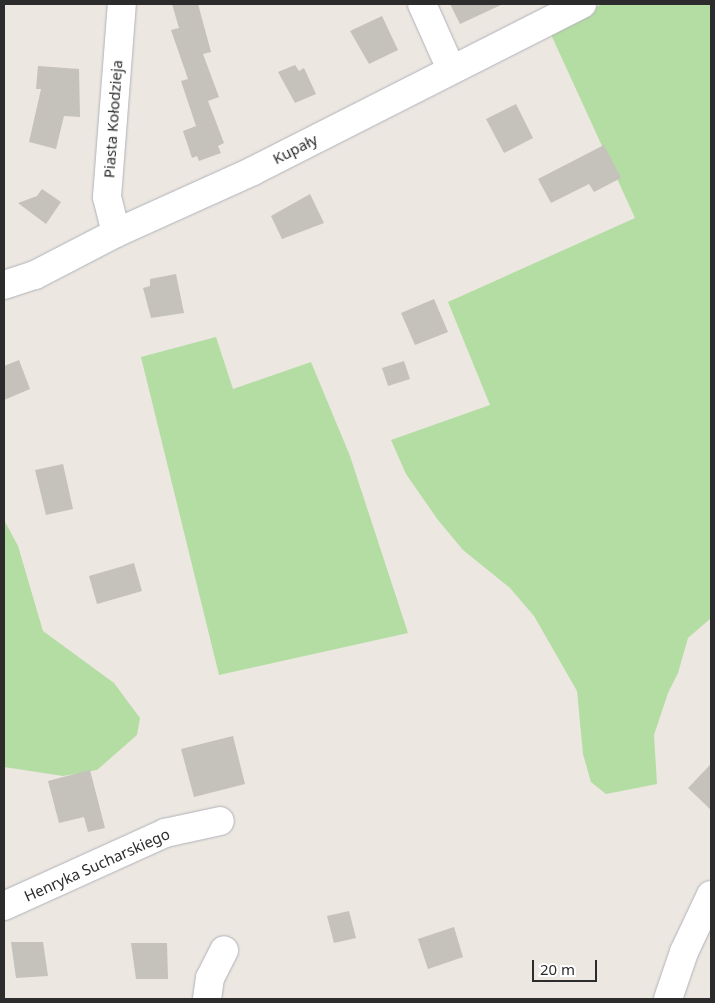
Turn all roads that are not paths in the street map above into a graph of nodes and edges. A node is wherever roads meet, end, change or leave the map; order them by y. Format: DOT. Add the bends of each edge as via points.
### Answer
graph roads {
  1 [pos="122,4"];
  2 [pos="422,4"];
  3 [pos="582,4"];
  4 [pos="451,70"];
  5 [pos="116,232"];
  6 [pos="4,285"];
  7 [pos="220,821"];
  8 [pos="711,895"];
  9 [pos="4,906"];
  10 [pos="224,950"];
  11 [pos="207,999"];
  12 [pos="668,999"];
  1 -- 5 [label="street, Piasta Kołodzieja" via="107,197"];
  2 -- 4 [label="street"];
  3 -- 4 [label="street, Kupały"];
  4 -- 5 [label="street, Kupały" via="253,171"];
  5 -- 6 [label="street, Kupały" via="35,275"];
  7 -- 9 [label="street, Henryka Sucharskiego" via="165,833"];
  8 -- 12 [label="street" via="684,952"];
  10 -- 11 [label="street" via="210,978"];
}
